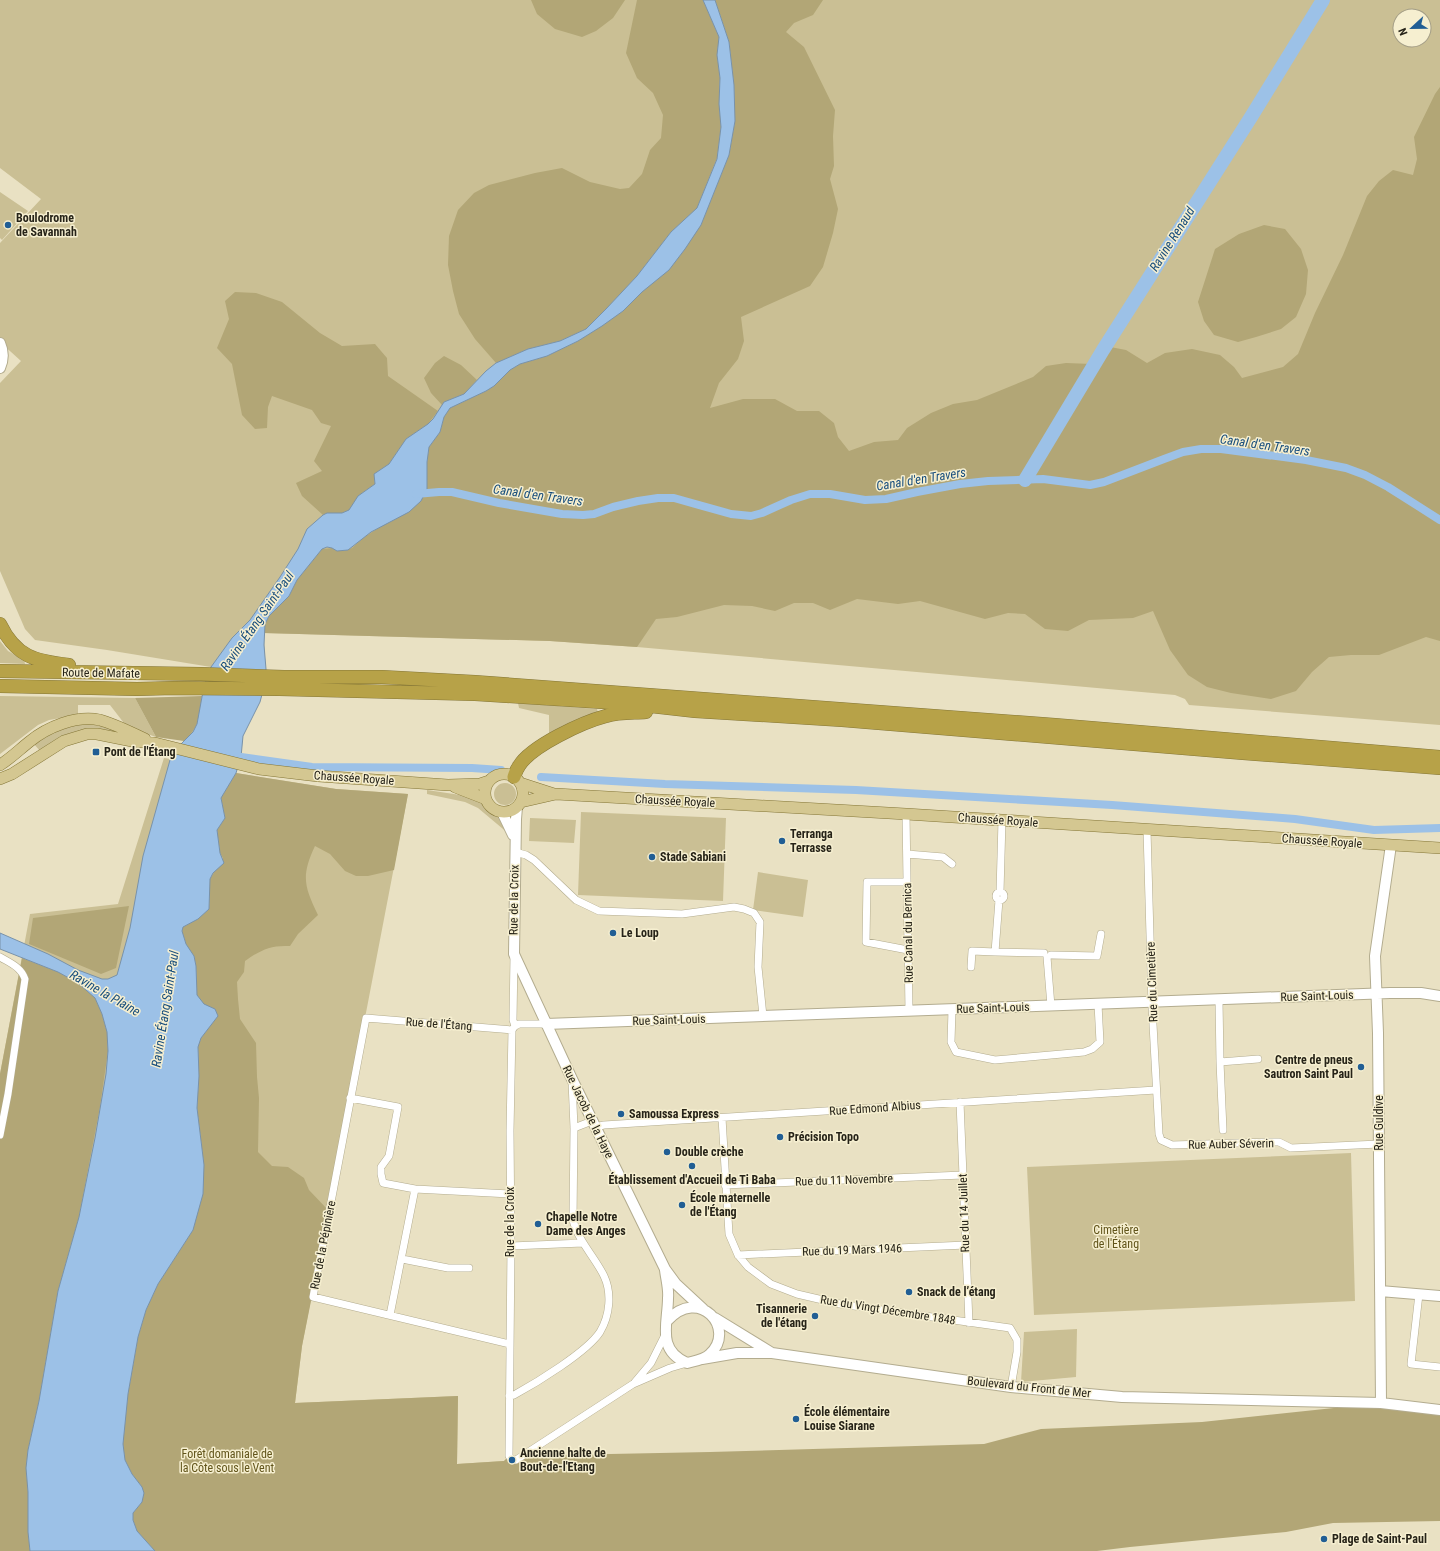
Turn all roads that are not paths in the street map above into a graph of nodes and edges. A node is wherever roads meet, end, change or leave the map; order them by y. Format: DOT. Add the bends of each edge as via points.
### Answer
graph roads {
  1 [pos="0,343"];
  2 [pos="0,368"];
  3 [pos="0,624"];
  4 [pos="0,671"];
  5 [pos="142,673"];
  6 [pos="281,683"];
  7 [pos="0,686"];
  8 [pos="695,711"];
  9 [pos="155,743"];
  10 [pos="1440,757"];
  11 [pos="0,765"];
  12 [pos="1440,768"];
  13 [pos="0,779"];
  14 [pos="517,780"];
  15 [pos="489,781"];
  16 [pos="448,785"];
  17 [pos="556,794"];
  18 [pos="486,799"];
  19 [pos="519,804"];
  20 [pos="502,812"];
  21 [pos="906,814"];
  22 [pos="1002,820"];
  23 [pos="1147,830"];
  24 [pos="515,840"];
  25 [pos="1391,845"];
  26 [pos="1440,848"];
  27 [pos="515,852"];
  28 [pos="907,854"];
  29 [pos="952,864"];
  30 [pos="907,882"];
  31 [pos="1101,934"];
  32 [pos="908,950"];
  33 [pos="995,952"];
  34 [pos="514,954"];
  35 [pos="1047,955"];
  36 [pos="0,958"];
  37 [pos="971,967"];
  38 [pos="1377,994"];
  39 [pos="1440,996"];
  40 [pos="1219,1000"];
  41 [pos="1152,1001"];
  42 [pos="1098,1004"];
  43 [pos="1050,1006"];
  44 [pos="952,1010"];
  45 [pos="909,1011"];
  46 [pos="763,1016"];
  47 [pos="366,1018"];
  48 [pos="546,1024"];
  49 [pos="514,1028"];
  50 [pos="1258,1059"];
  51 [pos="1220,1062"];
  52 [pos="572,1079"];
  53 [pos="1156,1090"];
  54 [pos="350,1098"];
  55 [pos="960,1102"];
  56 [pos="722,1118"];
  57 [pos="594,1124"];
  58 [pos="574,1128"];
  59 [pos="1223,1130"];
  60 [pos="1159,1134"];
  61 [pos="0,1135"];
  62 [pos="1379,1144"];
  63 [pos="963,1175"];
  64 [pos="725,1185"];
  65 [pos="415,1189"];
  66 [pos="510,1194"];
  67 [pos="583,1243"];
  68 [pos="966,1245"];
  69 [pos="511,1246"];
  70 [pos="738,1255"];
  71 [pos="402,1259"];
  72 [pos="469,1268"];
  73 [pos="665,1269"];
  74 [pos="1380,1291"];
  75 [pos="1419,1294"];
  76 [pos="1440,1296"];
  77 [pos="703,1309"];
  78 [pos="390,1316"];
  79 [pos="715,1318"];
  80 [pos="667,1321"];
  81 [pos="969,1323"];
  82 [pos="665,1335"];
  83 [pos="510,1344"];
  84 [pos="772,1353"];
  85 [pos="702,1359"];
  86 [pos="687,1363"];
  87 [pos="1440,1367"];
  88 [pos="634,1384"];
  89 [pos="1011,1387"];
  90 [pos="509,1396"];
  91 [pos="1381,1403"];
  92 [pos="1440,1410"];
  1 -- 2 [label="main road" via="3,362"];
  3 -- 5 [label="highway" via="14,647 31,658 45,662"];
  4 -- 5 [label="highway, Route de Mafate"];
  5 -- 6 [label="highway, Route de Mafate" via="201,674"];
  6 -- 7 [label="highway, Route de Mafate" via="137,689"];
  6 -- 8 [label="highway" via="633,704"];
  6 -- 10 [label="highway" via="382,677 555,686"];
  8 -- 12 [label="highway" via="842,720"];
  8 -- 14 [label="highway" via="616,714 589,722 535,751 519,765"];
  9 -- 11 [label="main road" via="101,720 78,720 44,732"];
  9 -- 13 [label="main road" via="97,734 74,737"];
  9 -- 16 [label="main road, Chaussée Royale" via="259,769"];
  14 -- 15 [label="main road" via="509,775 498,775"];
  14 -- 17 [label="main road, Chaussée Royale"];
  14 -- 19 [label="main road" via="523,795"];
  15 -- 16 [label="main road, Chaussée Royale" via="480,784"];
  15 -- 18 [label="main road"];
  16 -- 18 [label="main road, Chaussée Royale"];
  17 -- 19 [label="main road, Chaussée Royale"];
  17 -- 21 [label="main road, Chaussée Royale"];
  18 -- 20 [label="main road" via="492,808"];
  19 -- 20 [label="main road" via="511,811"];
  19 -- 24 [label="main road, Rue de la Croix"];
  20 -- 24 [label="main road, Rue de la Croix"];
  21 -- 22 [label="main road, Chaussée Royale"];
  21 -- 28 [label="street, Rue Canal du Bernica"];
  22 -- 23 [label="main road, Chaussée Royale"];
  22 -- 33 [label="street" via="1000,892 1004,896 1000,900"];
  23 -- 25 [label="main road, Chaussée Royale"];
  23 -- 41 [label="street, Rue du Cimetière"];
  24 -- 27 [label="main road, Rue de la Croix"];
  25 -- 26 [label="main road, Chaussée Royale"];
  25 -- 38 [label="main road, Rue Guldive" via="1376,944"];
  27 -- 34 [label="main road, Rue de la Croix"];
  27 -- 46 [label="street" via="534,860 576,900 599,911 682,914 734,907 754,913 760,922 758,967"];
  28 -- 29 [label="street" via="943,857"];
  28 -- 30 [label="street, Rue Canal du Bernica"];
  30 -- 32 [label="street, Rue Canal du Bernica"];
  30 -- 32 [label="street" via="867,882 866,942"];
  31 -- 35 [label="street" via="1097,956"];
  32 -- 45 [label="street, Rue Canal du Bernica"];
  33 -- 35 [label="street"];
  33 -- 37 [label="street" via="972,951"];
  34 -- 48 [label="main road, Rue Jacob de la Haye"];
  34 -- 49 [label="street, Rue de la Croix"];
  35 -- 43 [label="street"];
  36 -- 61 [label="street" via="16,966 25,979"];
  38 -- 39 [label="main road, Rue Saint-Louis" via="1414,993"];
  38 -- 40 [label="main road, Rue Saint-Louis"];
  38 -- 62 [label="main road, Rue Guldive"];
  40 -- 41 [label="main road, Rue Saint-Louis"];
  40 -- 51 [label="street, Rue Auber Séverin"];
  41 -- 42 [label="main road, Rue Saint-Louis"];
  41 -- 53 [label="street, Rue du Cimetière"];
  42 -- 43 [label="main road, Rue Saint-Louis"];
  42 -- 44 [label="street" via="1100,1042 1092,1049 1084,1052 995,1060 956,1052 951,1042"];
  43 -- 44 [label="main road, Rue Saint-Louis"];
  44 -- 45 [label="main road, Rue Saint-Louis"];
  45 -- 46 [label="main road, Rue Saint-Louis"];
  46 -- 48 [label="main road, Rue Saint-Louis"];
  47 -- 49 [label="street, Rue de l'Étang"];
  47 -- 54 [label="street, Rue de la Pépinière"];
  48 -- 49 [label="street, Rue de l'Étang" via="519,1024"];
  48 -- 52 [label="main road, Rue Jacob de la Haye"];
  49 -- 66 [label="street, Rue de la Croix"];
  50 -- 51 [label="street"];
  51 -- 59 [label="street, Rue Auber Séverin"];
  52 -- 57 [label="main road, Rue Jacob de la Haye"];
  52 -- 58 [label="street"];
  53 -- 55 [label="street, Rue Edmond Albius"];
  53 -- 60 [label="street, Rue du Cimetière"];
  54 -- 65 [label="street" via="398,1107 389,1156 381,1167 380,1174 383,1183"];
  54 -- 78 [label="street, Rue de la Pépinière" via="313,1297"];
  55 -- 56 [label="street, Rue Edmond Albius"];
  55 -- 63 [label="street, Rue du 14 Juillet"];
  56 -- 57 [label="street, Rue Edmond Albius"];
  56 -- 64 [label="street, Rue du Vingt Décembre 1848"];
  57 -- 58 [label="street, Rue Edmond Albius"];
  57 -- 73 [label="main road, Rue Jacob de la Haye"];
  58 -- 67 [label="street" via="573,1220"];
  60 -- 62 [label="street, Rue Auber Séverin" via="1161,1140 1172,1145 1280,1142 1291,1148"];
  62 -- 74 [label="main road, Rue Guldive"];
  63 -- 64 [label="street, Rue du 11 Novembre"];
  63 -- 68 [label="street, Rue du 14 Juillet"];
  64 -- 70 [label="street, Rue du Vingt Décembre 1848" via="729,1234"];
  65 -- 66 [label="street"];
  65 -- 71 [label="street"];
  66 -- 69 [label="street, Rue de la Croix"];
  67 -- 69 [label="street"];
  67 -- 90 [label="street" via="605,1277 610,1296 608,1312 600,1332 586,1347 554,1370 527,1388"];
  68 -- 70 [label="street, Rue du 19 Mars 1946"];
  68 -- 81 [label="street, Rue du 14 Juillet"];
  69 -- 83 [label="street, Rue de la Croix"];
  70 -- 81 [label="street, Rue du Vingt Décembre 1848" via="748,1267 771,1284 797,1294 840,1304"];
  71 -- 72 [label="street" via="448,1268"];
  71 -- 78 [label="street"];
  73 -- 77 [label="main road, Rue Jacob de la Haye" via="676,1284"];
  73 -- 80 [label="main road, Rue Jacob de la Haye"];
  74 -- 75 [label="main road"];
  74 -- 91 [label="main road, Rue Guldive"];
  75 -- 76 [label="main road"];
  75 -- 87 [label="street" via="1411,1364"];
  77 -- 79 [label="main road"];
  77 -- 80 [label="main road" via="685,1307"];
  78 -- 83 [label="street, Rue de la Pépinière"];
  79 -- 84 [label="main road, Boulevard du Front de Mer"];
  79 -- 85 [label="main road" via="718,1338 710,1354"];
  80 -- 82 [label="main road"];
  81 -- 89 [label="street, Rue du Vingt Décembre 1848" via="1010,1328 1017,1340"];
  82 -- 86 [label="main road" via="672,1352"];
  82 -- 88 [label="street, Rue de la Croix" via="651,1364"];
  83 -- 90 [label="street, Rue de la Croix"];
  84 -- 85 [label="main road, Boulevard du Front de Mer" via="737,1353"];
  84 -- 89 [label="main road, Boulevard du Front de Mer"];
  85 -- 86 [label="main road"];
  86 -- 88 [label="street, Rue de la Croix"];
  88 -- 90 [label="street, Rue de la Croix" via="516,1460 509,1456"];
  89 -- 91 [label="main road, Boulevard du Front de Mer" via="1122,1396"];
  91 -- 92 [label="main road, Boulevard du Front de Mer"];
}
